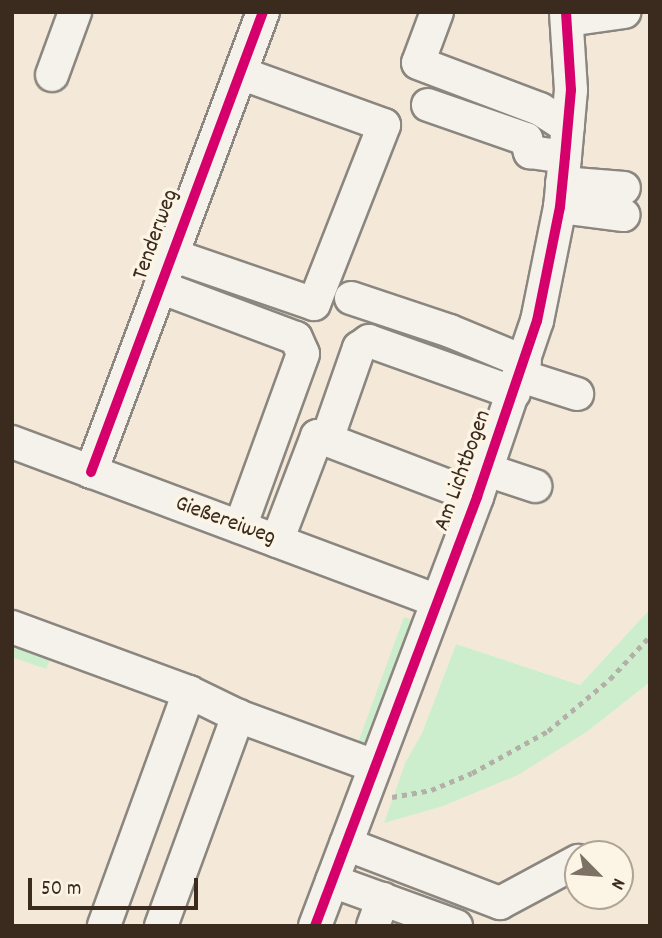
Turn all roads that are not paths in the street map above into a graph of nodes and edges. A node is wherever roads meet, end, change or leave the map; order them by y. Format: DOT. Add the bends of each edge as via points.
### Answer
graph roads {
  1 [pos="75,12"];
  2 [pos="263,12"];
  3 [pos="437,12"];
  4 [pos="624,12"];
  5 [pos="567,16"];
  6 [pos="240,73"];
  7 [pos="52,75"];
  8 [pos="428,105"];
  9 [pos="564,169"];
  10 [pos="623,202"];
  11 [pos="172,255"];
  12 [pos="160,287"];
  13 [pos="351,298"];
  14 [pos="520,377"];
  15 [pos="577,394"];
  16 [pos="332,425"];
  17 [pos="12,442"];
  18 [pos="91,472"];
  19 [pos="482,483"];
  20 [pos="536,486"];
  21 [pos="240,527"];
  22 [pos="277,541"];
  23 [pos="438,601"];
  24 [pos="12,627"];
  25 [pos="189,692"];
  26 [pos="238,716"];
  27 [pos="375,766"];
  28 [pos="346,844"];
  29 [pos="564,869"];
  30 [pos="332,881"];
  31 [pos="378,912"];
  32 [pos="104,926"];
  33 [pos="161,926"];
  34 [pos="315,926"];
  35 [pos="456,926"];
  1 -- 7 [label="street"];
  2 -- 6 [label="street, Tenderweg"];
  3 -- 9 [label="street" via="418,63 540,109"];
  4 -- 5 [label="street"];
  5 -- 9 [label="street, Am Lichtbogen" via="571,90"];
  6 -- 11 [label="street, Tenderweg"];
  6 -- 11 [label="street" via="384,125 314,304"];
  8 -- 9 [label="street" via="526,139 530,152"];
  9 -- 10 [label="street"];
  9 -- 14 [label="street, Am Lichtbogen" via="537,321"];
  11 -- 12 [label="street, Tenderweg"];
  12 -- 18 [label="street, Tenderweg"];
  12 -- 21 [label="street" via="296,338 303,354"];
  13 -- 14 [label="street" via="450,331"];
  14 -- 15 [label="street"];
  14 -- 16 [label="street" via="369,341 359,348"];
  14 -- 19 [label="street, Am Lichtbogen"];
  17 -- 18 [label="street, Gießereiweg"];
  18 -- 21 [label="street, Gießereiweg"];
  19 -- 20 [label="street"];
  19 -- 22 [label="street" via="317,436"];
  19 -- 23 [label="street, Am Lichtbogen"];
  21 -- 22 [label="street, Gießereiweg"];
  22 -- 23 [label="street, Gießereiweg"];
  23 -- 27 [label="street, Am Lichtbogen"];
  24 -- 25 [label="street"];
  25 -- 26 [label="street"];
  25 -- 32 [label="street"];
  26 -- 27 [label="street"];
  26 -- 33 [label="street"];
  27 -- 28 [label="street, Am Lichtbogen"];
  28 -- 29 [label="street" via="500,903"];
  28 -- 30 [label="street, Am Lichtbogen"];
  30 -- 31 [label="street"];
  30 -- 34 [label="street, Am Lichtbogen"];
  31 -- 35 [label="street"];
}
